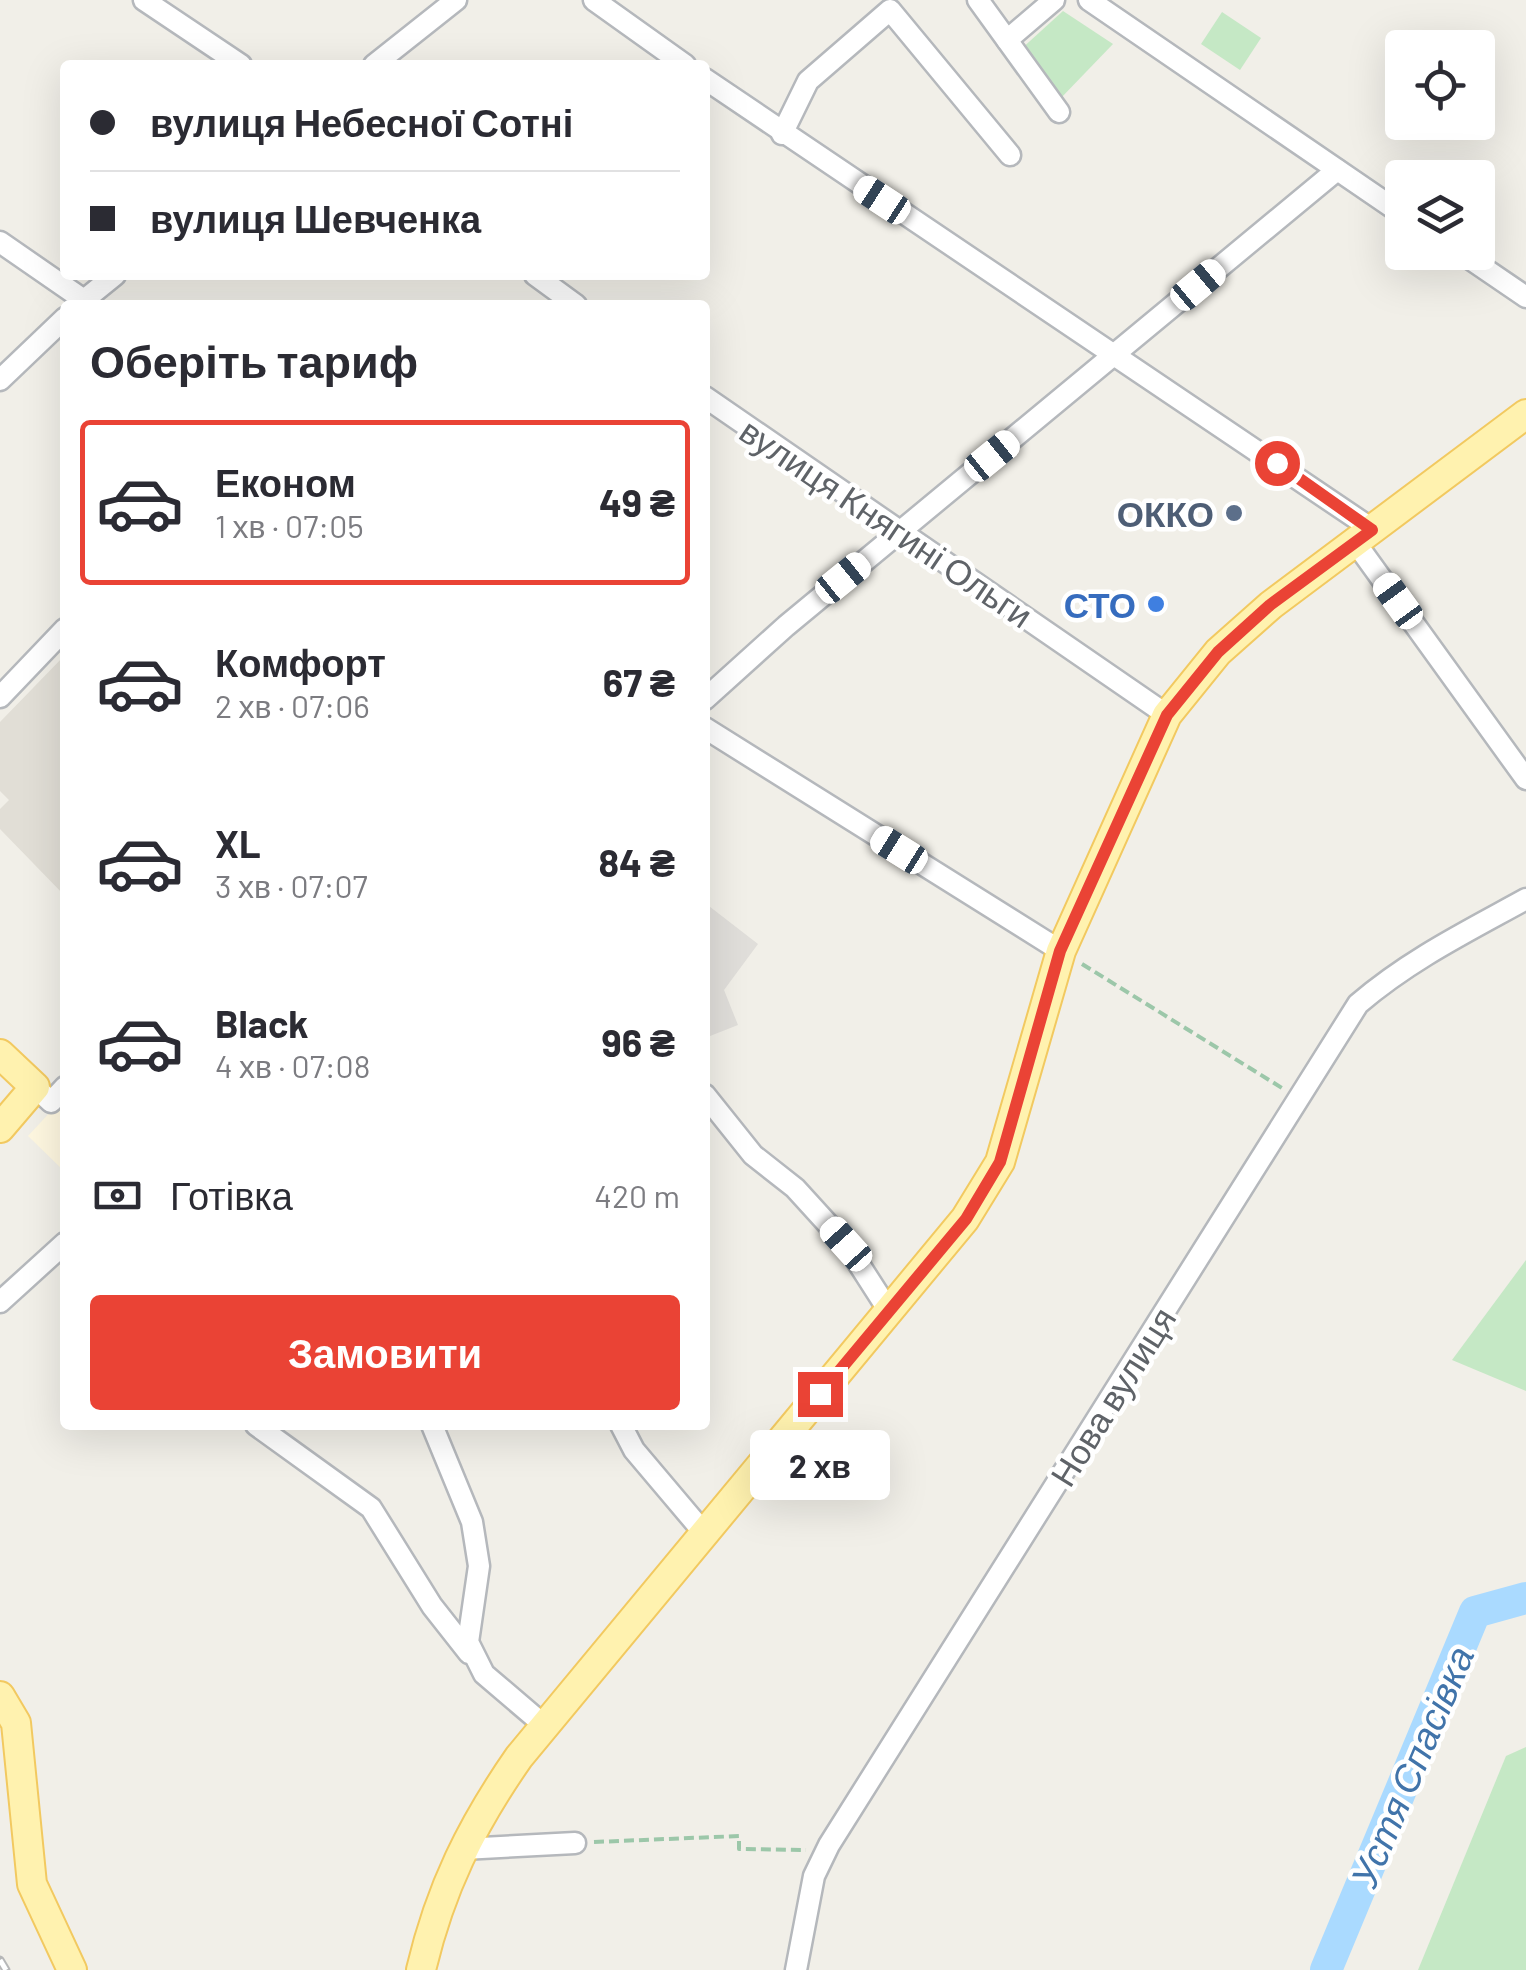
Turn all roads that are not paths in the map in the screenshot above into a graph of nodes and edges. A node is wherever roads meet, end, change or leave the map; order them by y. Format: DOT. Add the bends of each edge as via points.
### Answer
graph roads {
  1 [pos="144,0"];
  2 [pos="439,0"];
  3 [pos="456,0"];
  4 [pos="594,0"];
  5 [pos="978,0"];
  6 [pos="1054,0"];
  7 [pos="1088,0"];
  8 [pos="1007,40"];
  9 [pos="234,60"];
  10 [pos="365,60"];
  11 [pos="380,60"];
  12 [pos="679,60"];
  13 [pos="710,83"];
  14 [pos="1058,112"];
  15 [pos="782,134"];
  16 [pos="1010,155"];
  17 [pos="1337,170"];
  18 [pos="1385,202"];
  19 [pos="0,242"];
  20 [pos="1487,270"];
  21 [pos="98,280"];
  22 [pos="107,280"];
  23 [pos="541,280"];
  24 [pos="1526,296"];
  25 [pos="73,300"];
  26 [pos="80,300"];
  27 [pos="81,300"];
  28 [pos="569,300"];
  29 [pos="60,317"];
  30 [pos="60,323"];
  31 [pos="1114,354"];
  32 [pos="0,368"];
  33 [pos="0,380"];
  34 [pos="710,400"];
  35 [pos="1526,414"];
  36 [pos="900,531"];
  37 [pos="1364,536"];
  38 [pos="60,633"];
  39 [pos="710,694"];
  40 [pos="0,697"];
  41 [pos="1167,715"];
  42 [pos="710,731"];
  43 [pos="1526,779"];
  44 [pos="1526,899"];
  45 [pos="1060,951"];
  46 [pos="0,1054"];
  47 [pos="36,1087"];
  48 [pos="60,1092"];
  49 [pos="710,1101"];
  50 [pos="0,1128"];
  51 [pos="60,1247"];
  52 [pos="0,1302"];
  53 [pos="889,1311"];
  54 [pos="263,1430"];
  55 [pos="434,1430"];
  56 [pos="624,1430"];
  57 [pos="705,1534"];
  58 [pos="474,1658"];
  59 [pos="0,1696"];
  60 [pos="545,1726"];
  61 [pos="575,1843"];
  62 [pos="462,1848"];
  63 [pos="72,1970"];
  64 [pos="421,1970"];
  65 [pos="796,1970"];
  1 -- 9 [label="street"];
  2 -- 10 [label="street"];
  3 -- 11 [label="street"];
  4 -- 12 [label="street"];
  5 -- 8 [label="street"];
  6 -- 8 [label="street"];
  7 -- 17 [label="street"];
  8 -- 14 [label="street"];
  13 -- 15 [label="street"];
  15 -- 16 [label="street" via="808,81 890,10"];
  15 -- 31 [label="street"];
  17 -- 18 [label="street"];
  17 -- 31 [label="street"];
  19 -- 25 [label="street"];
  20 -- 24 [label="street"];
  21 -- 26 [label="street"];
  22 -- 27 [label="street"];
  23 -- 28 [label="street"];
  29 -- 32 [label="street"];
  30 -- 33 [label="street"];
  31 -- 36 [label="street"];
  31 -- 37 [label="street"];
  34 -- 36 [label="street, вулиця Княгині Ольги"];
  35 -- 37 [label="main road"];
  36 -- 39 [label="street"];
  36 -- 41 [label="street, вулиця Княгині Ольги"];
  37 -- 41 [label="main road" via="1218,652"];
  37 -- 43 [label="street"];
  38 -- 40 [label="street"];
  41 -- 45 [label="main road"];
  42 -- 45 [label="street"];
  44 -- 65 [label="street, Нова вулиця" via="1430,952 1358,1004 826,1851 814,1876"];
  45 -- 53 [label="main road" via="1000,1162 966,1219"];
  46 -- 47 [label="main road"];
  47 -- 48 [label="street" via="51,1102"];
  47 -- 50 [label="main road"];
  49 -- 53 [label="street" via="754,1155 846,1244"];
  51 -- 52 [label="street"];
  53 -- 57 [label="main road"];
  54 -- 58 [label="street" via="371,1508 432,1606"];
  55 -- 58 [label="street" via="472,1522 479,1566 468,1642"];
  56 -- 57 [label="street"];
  57 -- 60 [label="main road"];
  58 -- 60 [label="street"];
  59 -- 63 [label="main road" via="16,1723 32,1884"];
  60 -- 62 [label="main road"];
  61 -- 62 [label="street"];
  62 -- 64 [label="main road"];
}
